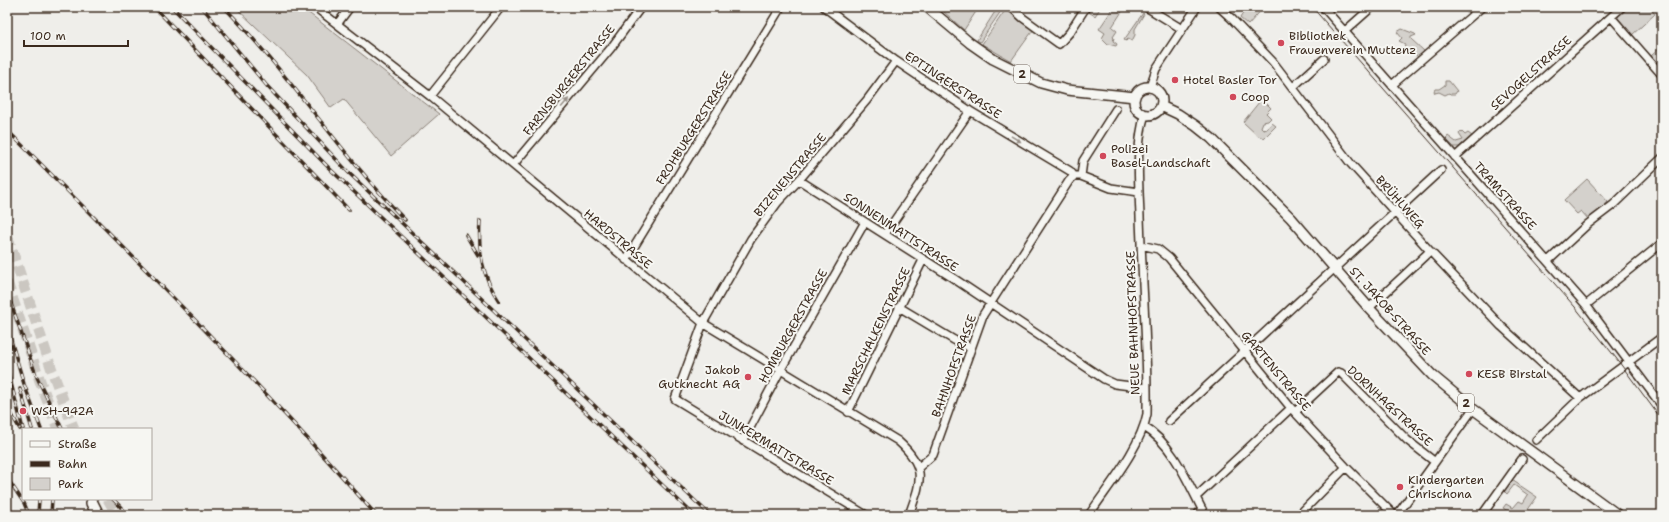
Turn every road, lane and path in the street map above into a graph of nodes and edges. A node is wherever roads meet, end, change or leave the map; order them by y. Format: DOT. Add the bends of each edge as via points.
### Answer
graph roads {
  1 [pos="315,7"];
  2 [pos="350,7"];
  3 [pos="501,7"];
  4 [pos="641,7"];
  5 [pos="781,7"];
  6 [pos="824,7"];
  7 [pos="927,7"];
  8 [pos="1011,7"];
  9 [pos="1086,7"];
  10 [pos="1146,7"];
  11 [pos="1197,7"];
  12 [pos="1218,7"];
  13 [pos="1323,7"];
  14 [pos="1372,7"];
  15 [pos="1482,7"];
  16 [pos="1622,7"];
  17 [pos="1611,17"];
  18 [pos="338,24"];
  19 [pos="1182,29"];
  20 [pos="1345,31"];
  21 [pos="1324,59"];
  22 [pos="896,61"];
  23 [pos="1662,75"];
  24 [pos="1392,85"];
  25 [pos="1150,87"];
  26 [pos="1293,87"];
  27 [pos="430,96"];
  28 [pos="1135,97"];
  29 [pos="1161,106"];
  30 [pos="1116,109"];
  31 [pos="970,111"];
  32 [pos="1145,114"];
  33 [pos="1455,156"];
  34 [pos="1662,158"];
  35 [pos="513,165"];
  36 [pos="1441,170"];
  37 [pos="1078,176"];
  38 [pos="799,180"];
  39 [pos="1139,192"];
  40 [pos="1395,213"];
  41 [pos="865,222"];
  42 [pos="885,234"];
  43 [pos="1662,243"];
  44 [pos="1141,245"];
  45 [pos="1430,251"];
  46 [pos="626,260"];
  47 [pos="923,260"];
  48 [pos="1548,261"];
  49 [pos="1335,268"];
  50 [pos="990,304"];
  51 [pos="1586,305"];
  52 [pos="899,307"];
  53 [pos="1369,308"];
  54 [pos="703,323"];
  55 [pos="1662,337"];
  56 [pos="971,348"];
  57 [pos="1244,350"];
  58 [pos="1628,361"];
  59 [pos="780,371"];
  60 [pos="1146,388"];
  61 [pos="1580,398"];
  62 [pos="674,399"];
  63 [pos="1662,406"];
  64 [pos="1473,409"];
  65 [pos="1293,410"];
  66 [pos="848,412"];
  67 [pos="1169,420"];
  68 [pos="1144,427"];
  69 [pos="1536,440"];
  70 [pos="743,441"];
  71 [pos="1522,459"];
  72 [pos="1435,462"];
  73 [pos="919,467"];
  74 [pos="1346,467"];
  75 [pos="1196,497"];
  76 [pos="92,503"];
  77 [pos="1204,512"];
  78 [pos="98,515"];
  79 [pos="866,515"];
  80 [pos="909,515"];
  81 [pos="1089,515"];
  82 [pos="1197,515"];
  83 [pos="1299,515"];
  84 [pos="1394,515"];
  85 [pos="1397,515"];
  86 [pos="1482,515"];
  87 [pos="1618,515"];
  1 -- 18 [label="street, HARDSTRASSE"];
  2 -- 18 [label="street"];
  3 -- 27 [label="street"];
  35 -- 4 [label="street, FARNSBURGERSTRASSE, one-way" via="611,48"];
  5 -- 46 [label="street, FROHBURGERSTRASSE"];
  6 -- 22 [label="street, EPTINGERSTRASSE"];
  7 -- 28 [label="main road, 2" via="988,55 1041,83 1067,90"];
  8 -- 9 [label="street" via="1059,44"];
  10 -- 19 [label="street"];
  11 -- 19 [label="street"];
  12 -- 26 [label="street, BRÜHLWEG" via="1250,38"];
  13 -- 20 [label="street, TRAMSTRASSE"];
  14 -- 20 [label="street"];
  15 -- 24 [label="street"];
  16 -- 17 [label="street, SEVOGELSTRASSE"];
  17 -- 23 [label="street"];
  17 -- 33 [label="street, SEVOGELSTRASSE"];
  18 -- 27 [label="street, HARDSTRASSE"];
  19 -- 25 [label="street" via="1156,69"];
  20 -- 24 [label="street, TRAMSTRASSE"];
  21 -- 26 [label="street"];
  22 -- 31 [label="street, EPTINGERSTRASSE"];
  22 -- 38 [label="street, BIZENENSTRASSE" via="867,100"];
  24 -- 33 [label="street, TRAMSTRASSE"];
  25 -- 28 [label="main road" via="1142,88"];
  25 -- 29 [label="main road" via="1160,94"];
  26 -- 40 [label="street, BRÜHLWEG" via="1351,164"];
  27 -- 35 [label="street, HARDSTRASSE"];
  28 -- 32 [label="main road" via="1137,110"];
  29 -- 32 [label="main road" via="1153,114"];
  29 -- 49 [label="main road, ST. JAKOB-STRASSE / 2" via="1178,114 1211,138 1291,218"];
  30 -- 37 [label="street, BAHNHOFSTRASSE" via="1083,161"];
  31 -- 37 [label="street, EPTINGERSTRASSE, one-way"];
  31 -- 42 [label="street"];
  32 -- 39 [label="street, NEUE BAHNHOFSTRASSE" via="1139,152"];
  33 -- 48 [label="street, TRAMSTRASSE"];
  34 -- 48 [label="street"];
  35 -- 46 [label="street, HARDSTRASSE"];
  36 -- 40 [label="street"];
  37 -- 39 [label="street" via="1111,188"];
  37 -- 50 [label="street, BAHNHOFSTRASSE" via="1069,181"];
  38 -- 41 [label="street, SONNENMATTSTRASSE"];
  38 -- 54 [label="street, BIZENENSTRASSE" via="778,202 751,240"];
  39 -- 44 [label="street, NEUE BAHNHOFSTRASSE"];
  40 -- 45 [label="street, BRÜHLWEG"];
  40 -- 49 [label="street"];
  41 -- 42 [label="street, SONNENMATTSTRASSE"];
  41 -- 59 [label="street, HOMBURGERSTRASSE"];
  42 -- 47 [label="street, SONNENMATTSTRASSE"];
  43 -- 51 [label="street"];
  44 -- 57 [label="street, GARTENSTRASSE" via="1158,250 1169,258"];
  44 -- 60 [label="street, NEUE BAHNHOFSTRASSE"];
  45 -- 53 [label="street"];
  45 -- 61 [label="street, BRÜHLWEG" via="1501,326"];
  46 -- 54 [label="street, HARDSTRASSE"];
  47 -- 50 [label="street, SONNENMATTSTRASSE"];
  47 -- 52 [label="street, MARSCHALKENSTRASSE"];
  48 -- 51 [label="street, TRAMSTRASSE"];
  49 -- 53 [label="main road, ST. JAKOB-STRASSE / 2"];
  49 -- 57 [label="street"];
  50 -- 56 [label="street, BAHNHOFSTRASSE"];
  50 -- 60 [label="street, SONNENMATTSTRASSE" via="1104,379 1115,384"];
  51 -- 58 [label="street, TRAMSTRASSE"];
  52 -- 56 [label="street"];
  52 -- 66 [label="street, MARSCHALKENSTRASSE"];
  53 -- 64 [label="main road, ST. JAKOB-STRASSE / 2" via="1432,375"];
  54 -- 59 [label="street, HARDSTRASSE"];
  54 -- 62 [label="street, BIZENENSTRASSE"];
  55 -- 58 [label="street"];
  56 -- 73 [label="street, BAHNHOFSTRASSE" via="933,455"];
  57 -- 65 [label="street, GARTENSTRASSE"];
  57 -- 67 [label="street"];
  58 -- 61 [label="street"];
  58 -- 63 [label="street, TRAMSTRASSE"];
  59 -- 66 [label="street, HARDSTRASSE"];
  59 -- 70 [label="street, HOMBURGERSTRASSE"];
  60 -- 68 [label="street, NEUE BAHNHOFSTRASSE" via="1147,414"];
  61 -- 69 [label="street"];
  62 -- 70 [label="street, JUNKERMATTSTRASSE"];
  64 -- 72 [label="street"];
  64 -- 87 [label="main road, ST. JAKOB-STRASSE / 2"];
  65 -- 72 [label="street, DORNHAGSTRASSE" via="1338,372 1341,373 1407,440"];
  65 -- 74 [label="street, GARTENSTRASSE"];
  65 -- 75 [label="street"];
  66 -- 73 [label="street, HARDSTRASSE" via="898,441"];
  68 -- 75 [label="street" via="1154,432 1166,444"];
  68 -- 81 [label="street, NEUE BAHNHOFSTRASSE" via="1137,444"];
  70 -- 79 [label="street, JUNKERMATTSTRASSE"];
  71 -- 86 [label="street"];
  72 -- 85 [label="street"];
  73 -- 80 [label="street" via="919,489"];
  74 -- 83 [label="street"];
  74 -- 84 [label="street, GARTENSTRASSE"];
  75 -- 77 [label="street"];
  76 -- 78 [label="highway"];
  77 -- 82 [label="street"];
}
